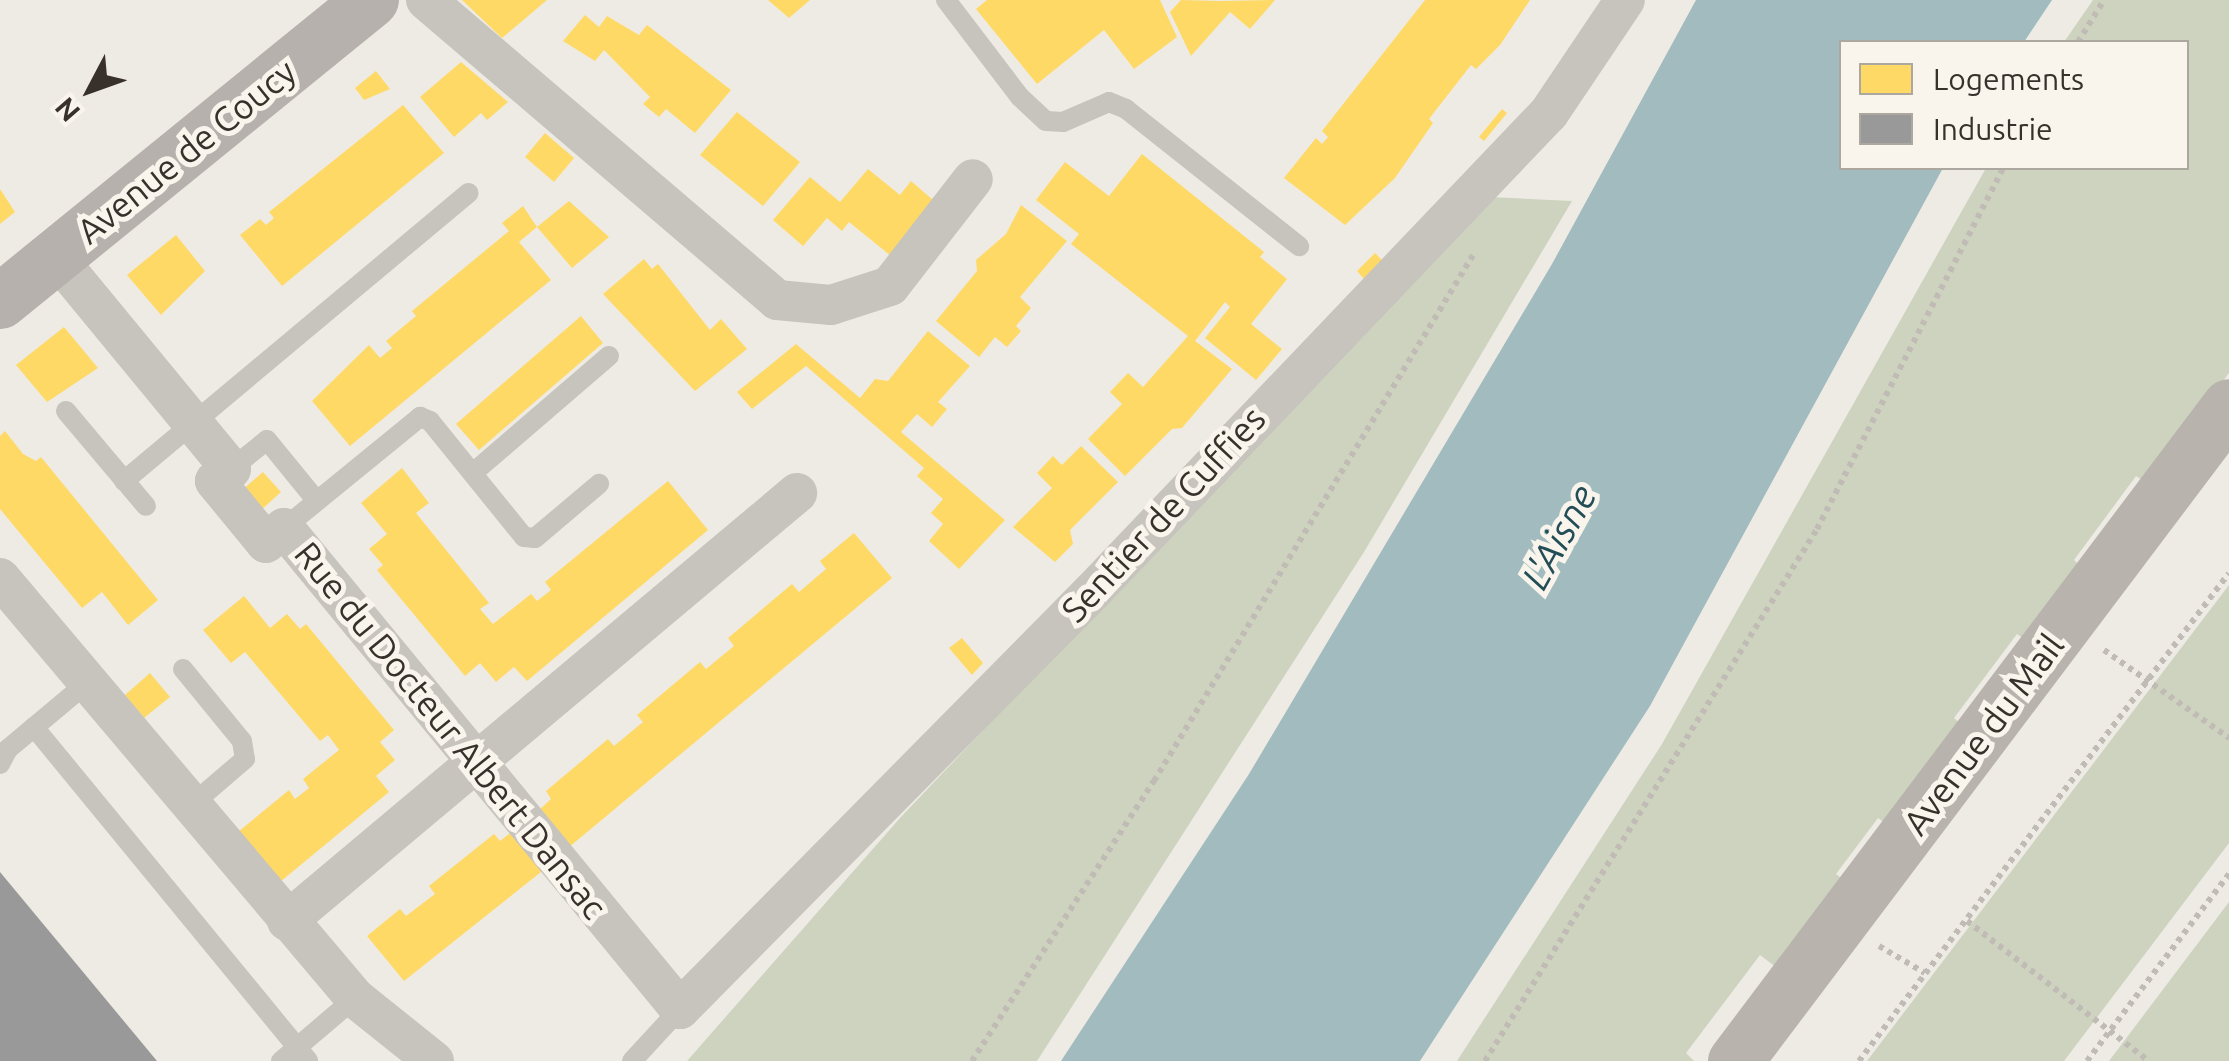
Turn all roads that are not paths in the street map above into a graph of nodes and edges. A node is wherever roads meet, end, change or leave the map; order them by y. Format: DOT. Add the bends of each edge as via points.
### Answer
graph roads {
  1 [pos="371,0"];
  2 [pos="426,0"];
  3 [pos="946,0"];
  4 [pos="1624,0"];
  5 [pos="973,179"];
  6 [pos="468,193"];
  7 [pos="1299,246"];
  8 [pos="56,256"];
  9 [pos="0,302"];
  10 [pos="609,356"];
  11 [pos="2229,406"];
  12 [pos="66,411"];
  13 [pos="193,423"];
  14 [pos="231,469"];
  15 [pos="474,472"];
  16 [pos="124,481"];
  17 [pos="599,484"];
  18 [pos="797,494"];
  19 [pos="316,500"];
  20 [pos="146,506"];
  21 [pos="284,528"];
  22 [pos="0,578"];
  23 [pos="183,669"];
  24 [pos="88,682"];
  25 [pos="34,727"];
  26 [pos="476,762"];
  27 [pos="0,764"];
  28 [pos="189,807"];
  29 [pos="287,921"];
  30 [pos="355,998"];
  31 [pos="680,1009"];
  32 [pos="296,1057"];
  33 [pos="434,1061"];
  34 [pos="632,1061"];
  35 [pos="1736,1061"];
  1 -- 8 [label="main road, Avenue de Coucy"];
  2 -- 5 [label="street" via="776,300 831,306 890,286"];
  3 -- 7 [label="lane" via="1046,121 1063,122 1110,102 1126,108"];
  4 -- 31 [label="street, Sentier de Cuffies" via="1549,113 1079,606"];
  6 -- 13 [label="lane"];
  8 -- 9 [label="main road, Avenue de Coucy"];
  8 -- 13 [label="street"];
  10 -- 15 [label="lane"];
  11 -- 35 [label="street, Avenue du Mail"];
  12 -- 16 [label="lane"];
  13 -- 14 [label="street"];
  13 -- 16 [label="lane"];
  14 -- 19 [label="lane" via="267,440"];
  14 -- 21 [label="street, Rue du Docteur Albert Dansac" via="215,482 266,543"];
  15 -- 17 [label="lane" via="524,537 535,538"];
  15 -- 19 [label="lane" via="420,418"];
  16 -- 20 [label="lane"];
  18 -- 26 [label="street"];
  19 -- 21 [label="lane"];
  21 -- 26 [label="street, Rue du Docteur Albert Dansac"];
  22 -- 24 [label="street"];
  23 -- 28 [label="lane" via="242,741 245,759"];
  24 -- 25 [label="lane"];
  24 -- 28 [label="street"];
  25 -- 27 [label="lane"];
  25 -- 32 [label="lane"];
  26 -- 29 [label="street"];
  26 -- 31 [label="street, Rue du Docteur Albert Dansac"];
  28 -- 29 [label="street"];
  29 -- 30 [label="street"];
  30 -- 32 [label="lane"];
  30 -- 33 [label="street"];
  31 -- 34 [label="lane"];
}
